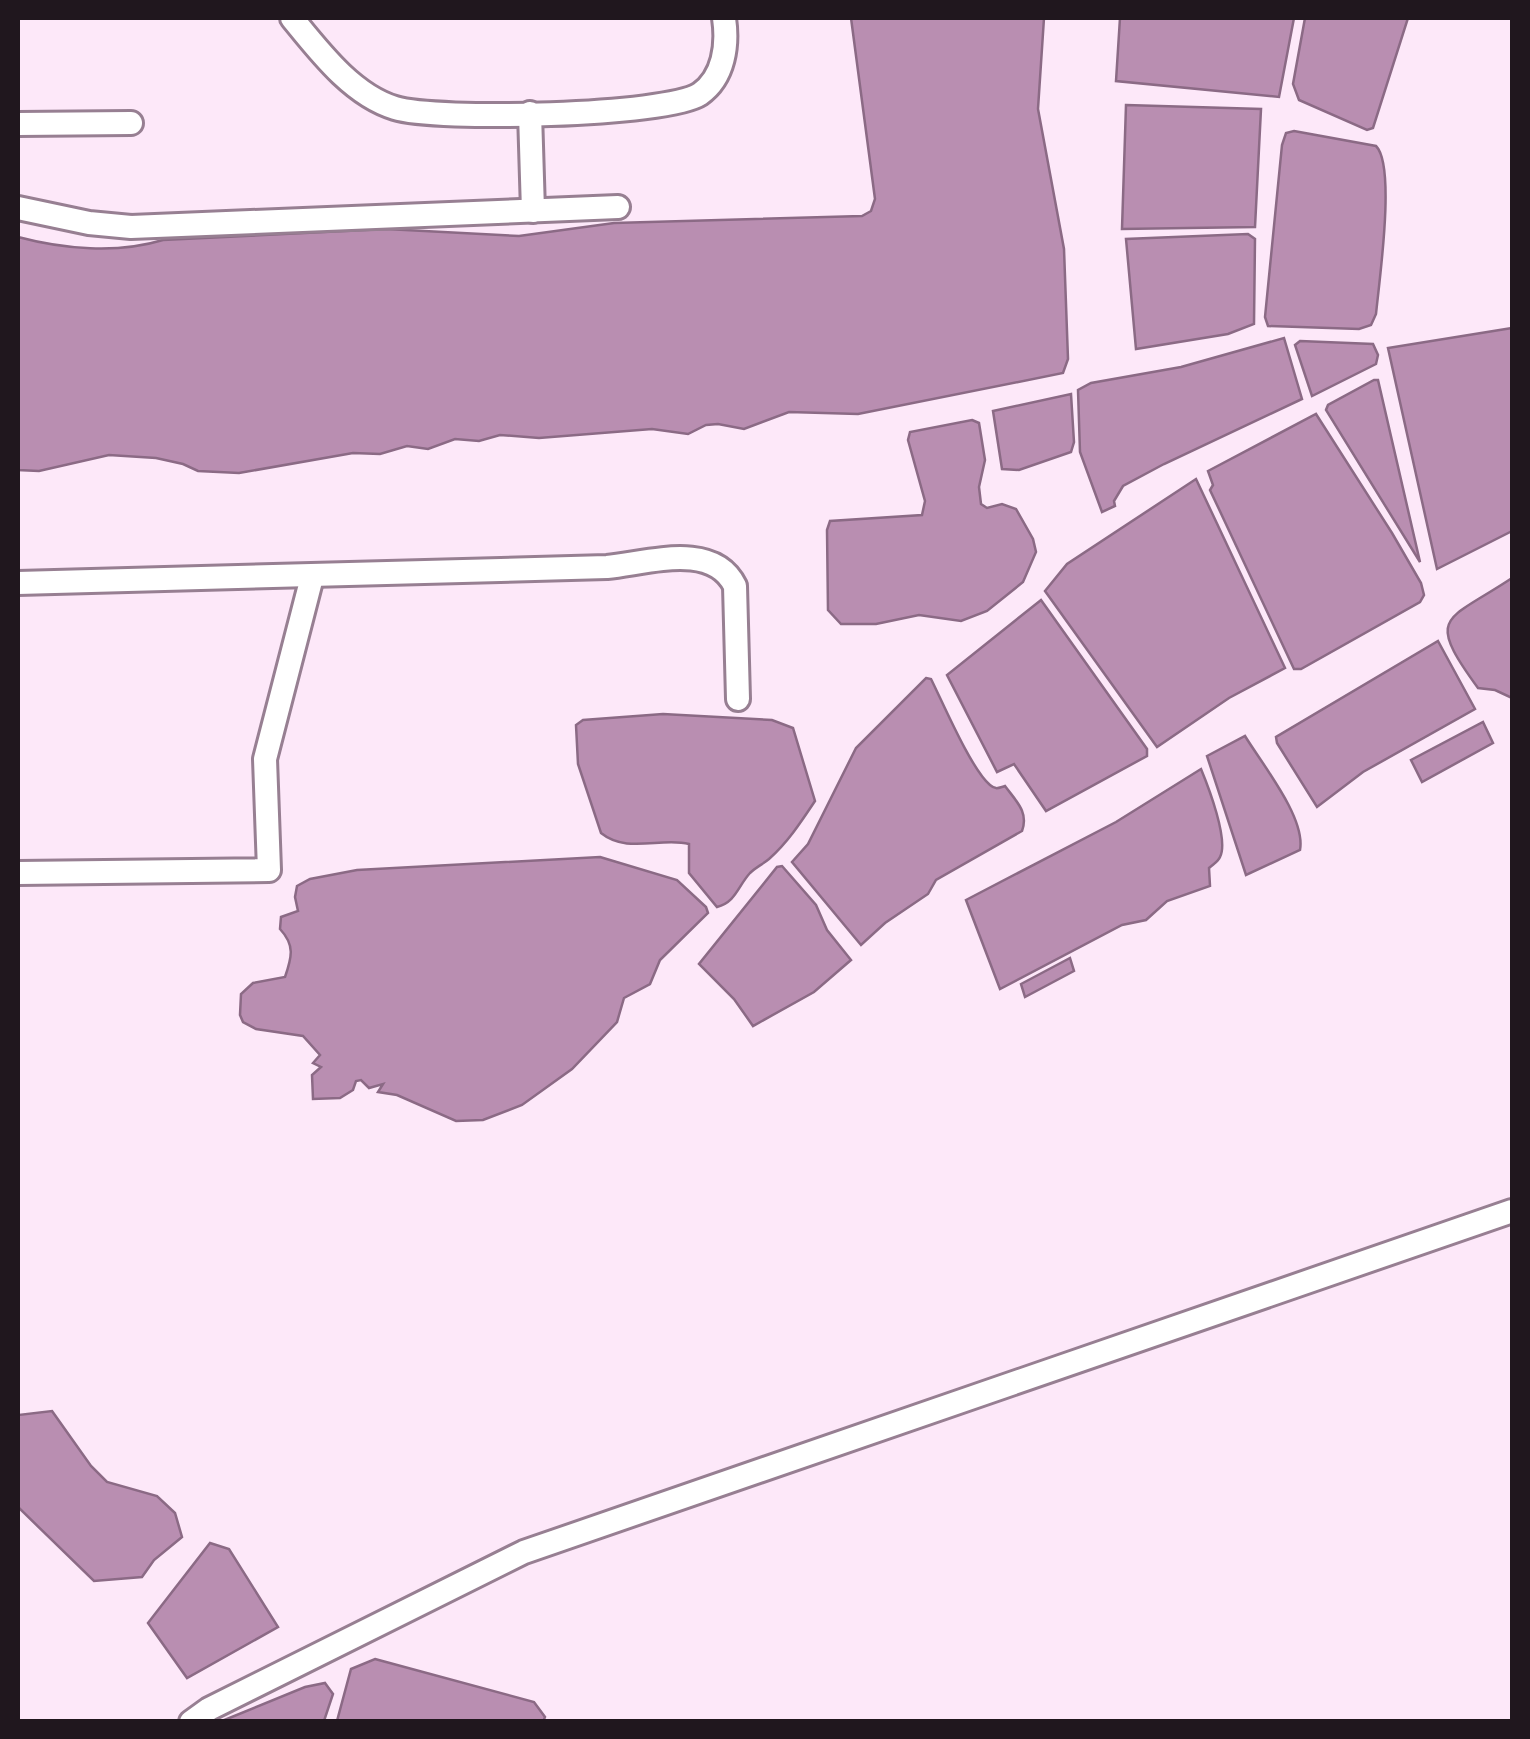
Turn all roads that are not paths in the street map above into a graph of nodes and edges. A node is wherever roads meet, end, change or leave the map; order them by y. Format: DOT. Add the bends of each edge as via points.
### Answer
graph roads {
  1 [pos="292,18"];
  2 [pos="724,18"];
  3 [pos="530,113"];
  4 [pos="18,124"];
  5 [pos="130,124"];
  6 [pos="618,207"];
  7 [pos="18,208"];
  8 [pos="533,211"];
  9 [pos="312,577"];
  10 [pos="18,583"];
  11 [pos="738,699"];
  12 [pos="18,873"];
  13 [pos="1512,1211"];
  14 [pos="191,1722"];
  1 -- 3 [label="street" via="338,71 394,108 448,115"];
  2 -- 3 [label="street" via="719,72 695,98 631,111"];
  3 -- 8 [label="street"];
  4 -- 5 [label="street"];
  6 -- 8 [label="street"];
  7 -- 8 [label="street" via="132,228"];
  9 -- 10 [label="street"];
  9 -- 11 [label="street" via="699,558 718,564 734,586"];
  9 -- 12 [label="street" via="265,758 269,870"];
  13 -- 14 [label="street" via="524,1552"];
}
